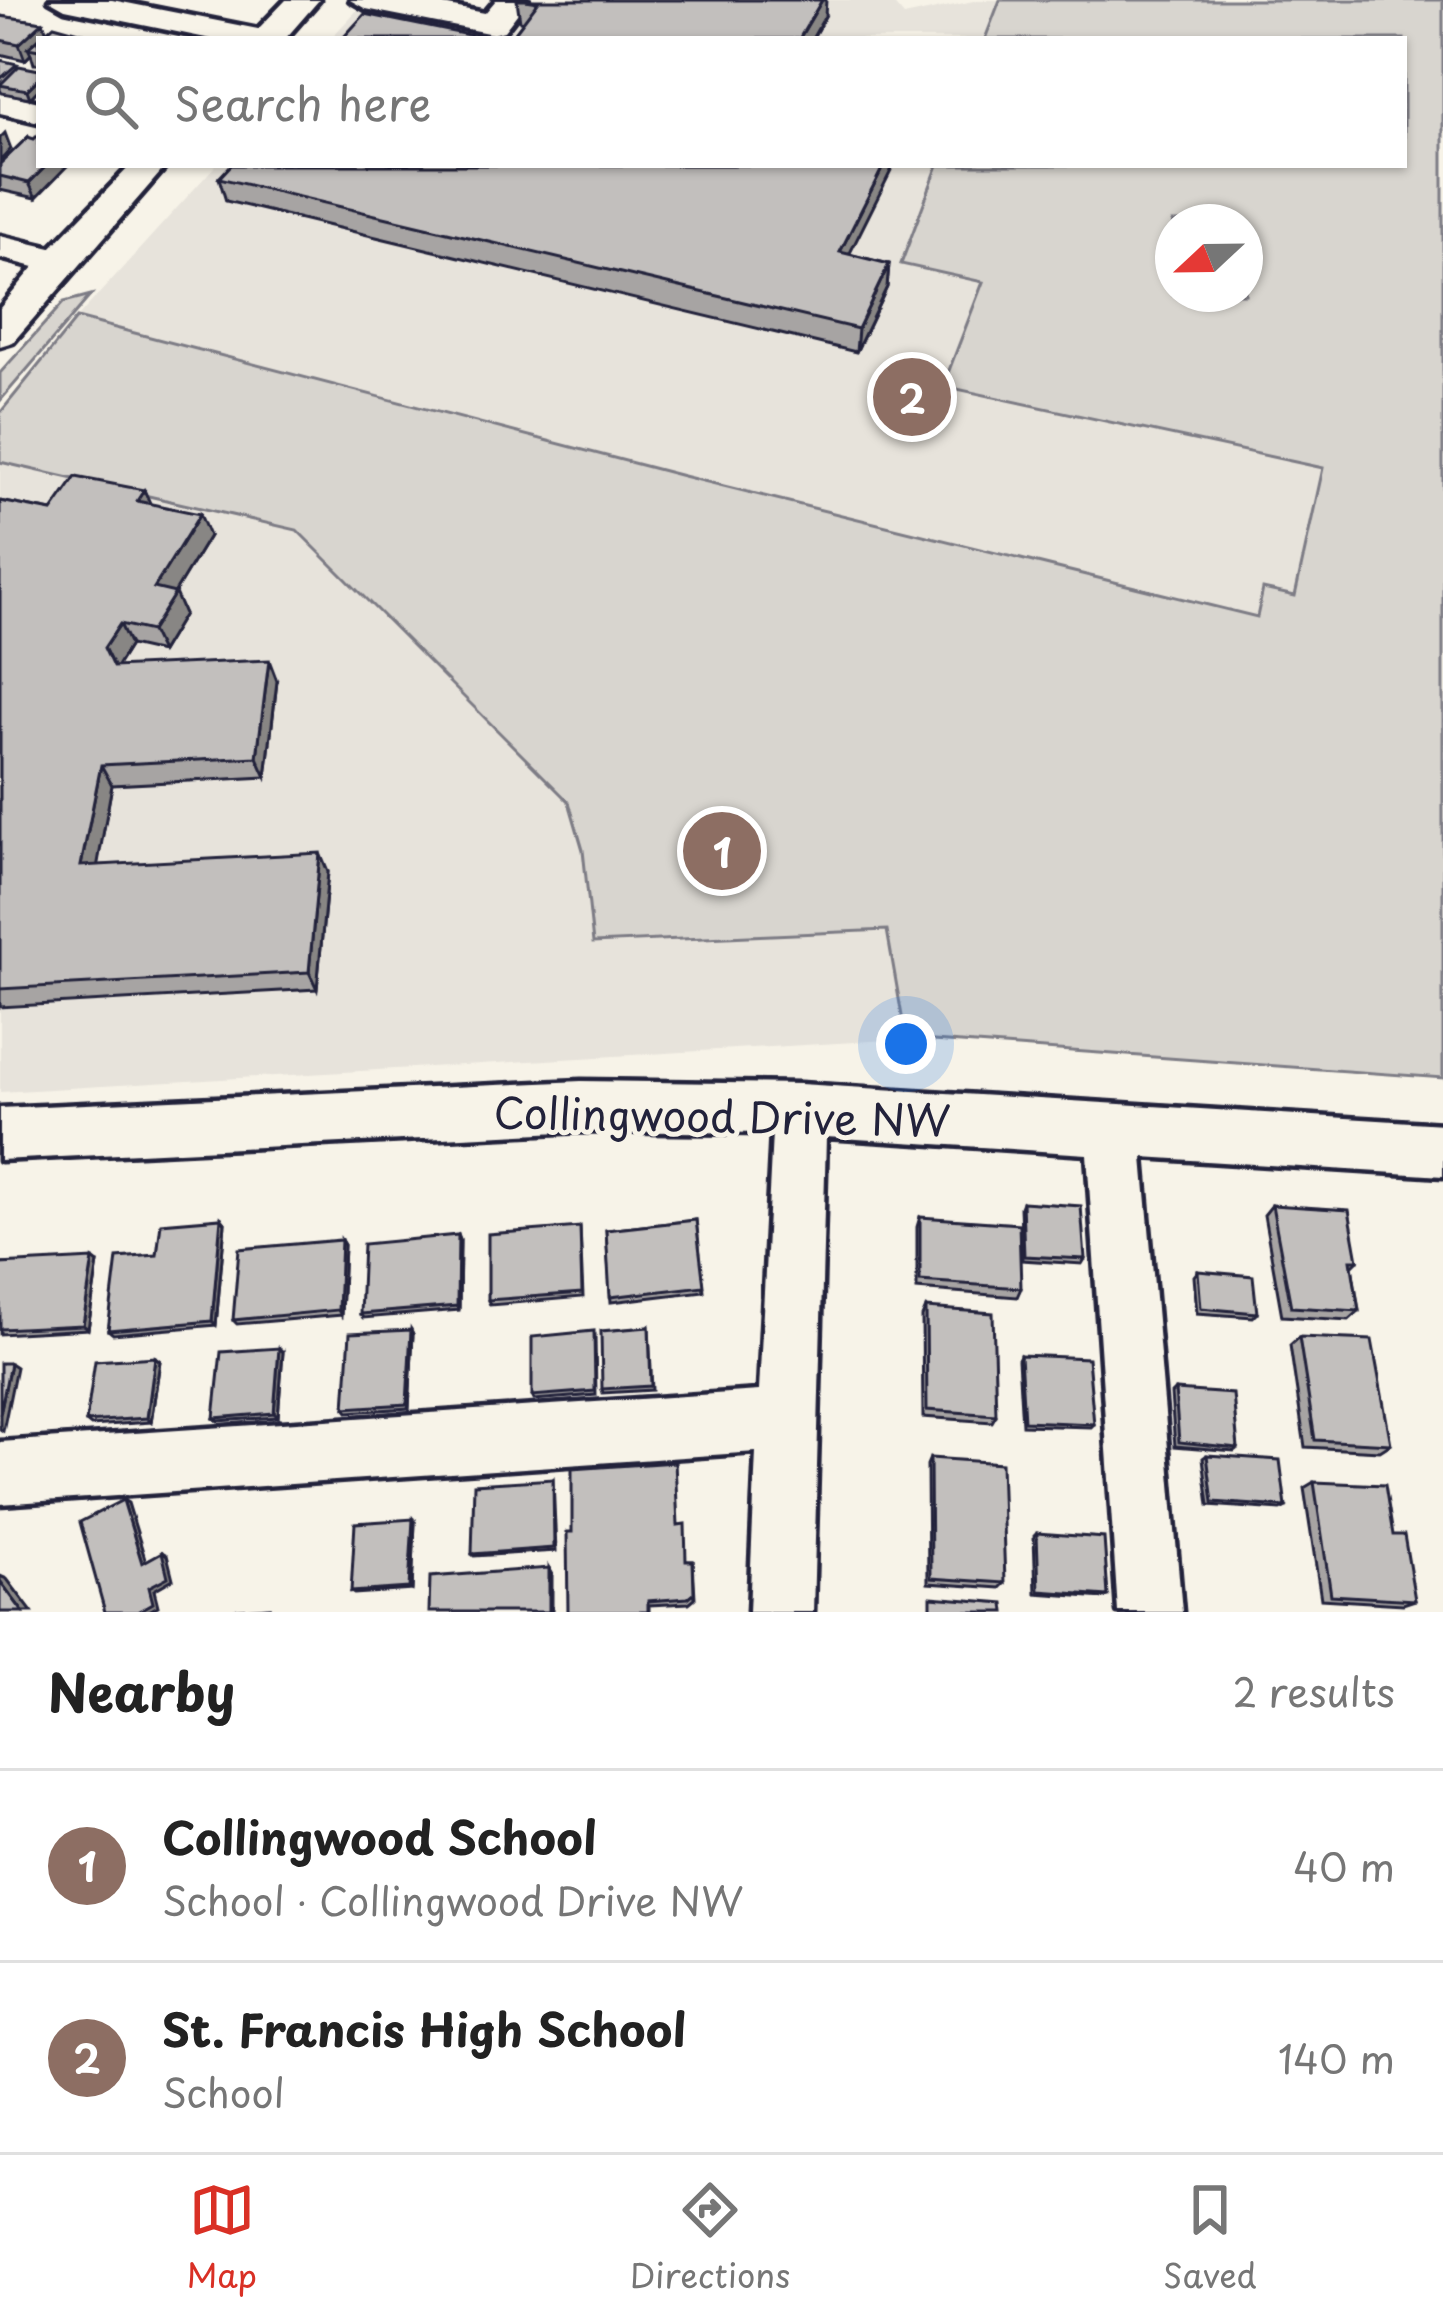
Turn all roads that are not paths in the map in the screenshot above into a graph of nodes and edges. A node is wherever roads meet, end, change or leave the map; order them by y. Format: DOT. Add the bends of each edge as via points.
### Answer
graph roads {
  1 [pos="65,0"];
  2 [pos="303,0"];
  3 [pos="366,0"];
  4 [pos="512,0"];
  5 [pos="247,36"];
  6 [pos="265,36"];
  7 [pos="0,103"];
  8 [pos="36,111"];
  9 [pos="147,168"];
  10 [pos="0,247"];
  11 [pos="59,261"];
  12 [pos="0,333"];
  13 [pos="800,1108"];
  14 [pos="1113,1128"];
  15 [pos="0,1135"];
  16 [pos="1443,1150"];
  17 [pos="788,1419"];
  18 [pos="0,1473"];
  19 [pos="781,1612"];
  20 [pos="1150,1612"];
  1 -- 5 [label="street"];
  2 -- 6 [label="street"];
  3 -- 4 [label="street" via="493,25"];
  7 -- 8 [label="street"];
  9 -- 11 [label="street"];
  10 -- 11 [label="street"];
  11 -- 12 [label="street"];
  13 -- 14 [label="street, Collingwood Drive NW"];
  13 -- 15 [label="street, Collingwood Drive NW" via="580,1106"];
  13 -- 17 [label="street"];
  14 -- 16 [label="street, Collingwood Drive NW"];
  14 -- 20 [label="street"];
  17 -- 18 [label="street"];
  17 -- 19 [label="street"];
}
